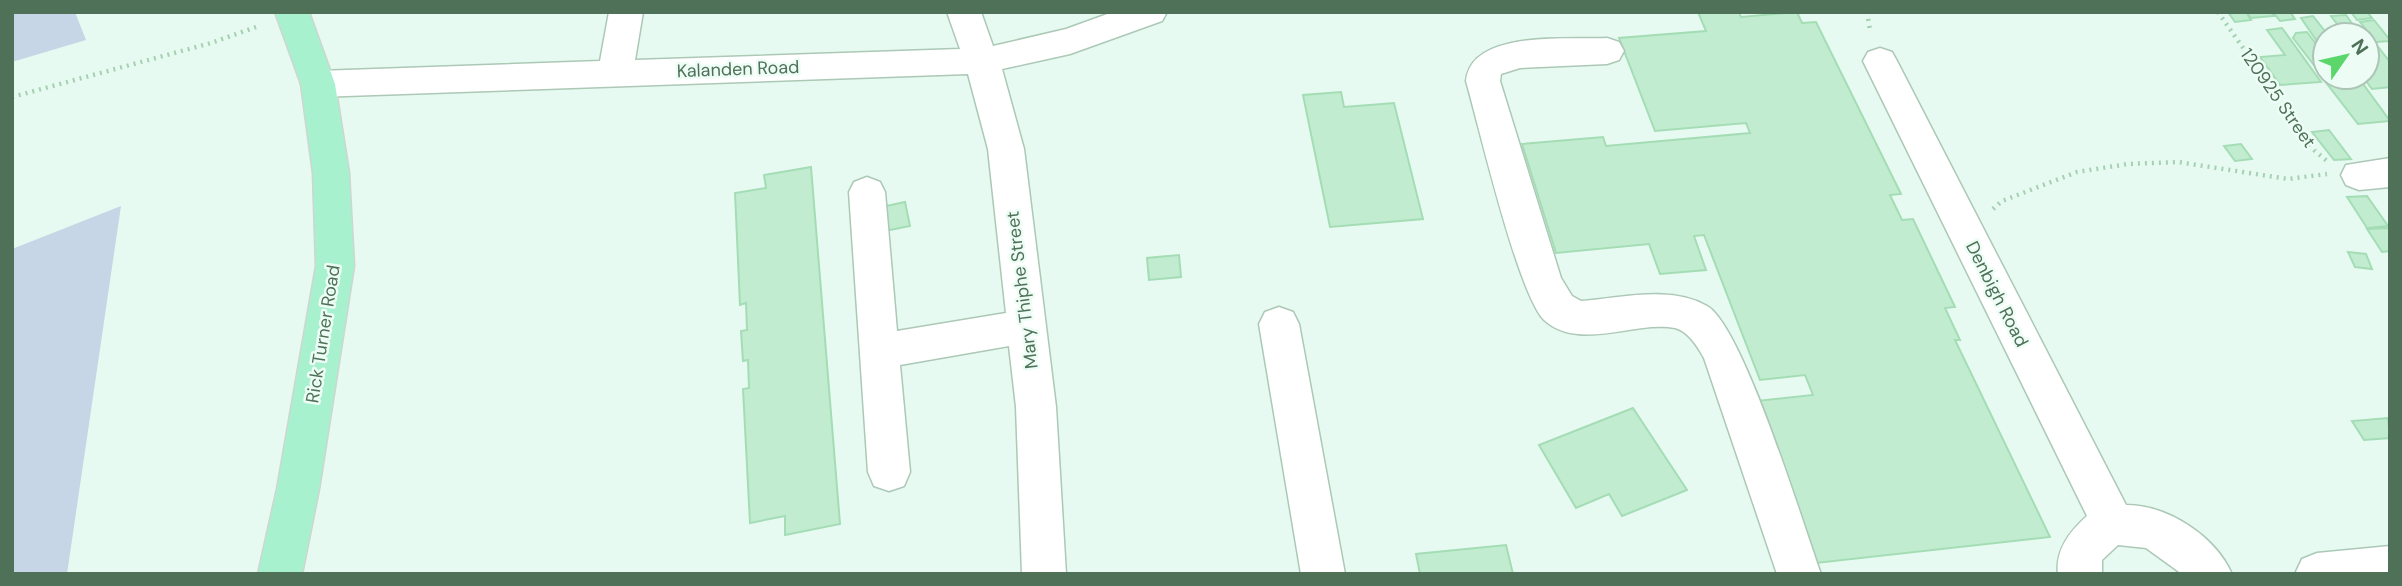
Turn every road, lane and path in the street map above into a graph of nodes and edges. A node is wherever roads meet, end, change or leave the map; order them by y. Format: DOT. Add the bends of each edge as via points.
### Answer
graph roads {
  1 [pos="626,12"];
  2 [pos="964,12"];
  3 [pos="2218,12"];
  4 [pos="292,13"];
  5 [pos="1140,14"];
  6 [pos="1607,51"];
  7 [pos="982,61"];
  8 [pos="1880,61"];
  9 [pos="615,73"];
  10 [pos="318,84"];
  11 [pos="12,97"];
  12 [pos="2363,173"];
  13 [pos="867,192"];
  14 [pos="1965,232"];
  15 [pos="1279,324"];
  16 [pos="1026,326"];
  17 [pos="879,351"];
  18 [pos="889,472"];
  19 [pos="2114,526"];
  20 [pos="2390,567"];
  21 [pos="280,574"];
  22 [pos="1044,574"];
  23 [pos="1323,574"];
  24 [pos="1799,574"];
  25 [pos="2080,574"];
  26 [pos="2210,574"];
  27 [pos="2317,574"];
  1 -- 9 [label="street"];
  2 -- 7 [label="street, Mary Thiphe Street"];
  3 -- 12 [label="path, 120925 Street" via="2315,151"];
  4 -- 10 [label="main road, Rick Turner Road"];
  4 -- 11 [label="path" via="211,43"];
  5 -- 7 [label="street, Kalanden Road" via="1070,41"];
  6 -- 24 [label="street" via="1508,57 1483,72 1543,283 1558,308 1577,318 1674,311 1705,326 1723,357"];
  7 -- 9 [label="street, Kalanden Road"];
  7 -- 16 [label="street, Mary Thiphe Street" via="1006,149"];
  8 -- 14 [label="street, Denbigh Road"];
  9 -- 10 [label="street, Kalanden Road"];
  10 -- 21 [label="main road, Rick Turner Road" via="331,173 335,267"];
  12 -- 14 [label="path" via="2288,179 2178,162 2077,172 2002,201"];
  13 -- 17 [label="street"];
  14 -- 19 [label="street, Denbigh Road"];
  15 -- 23 [label="street"];
  16 -- 17 [label="street"];
  16 -- 22 [label="street, Mary Thiphe Street" via="1036,407"];
  17 -- 18 [label="street"];
  19 -- 25 [label="street" via="2095,534 2083,549"];
  19 -- 26 [label="street" via="2137,526 2179,543"];
  20 -- 27 [label="street"];
}
